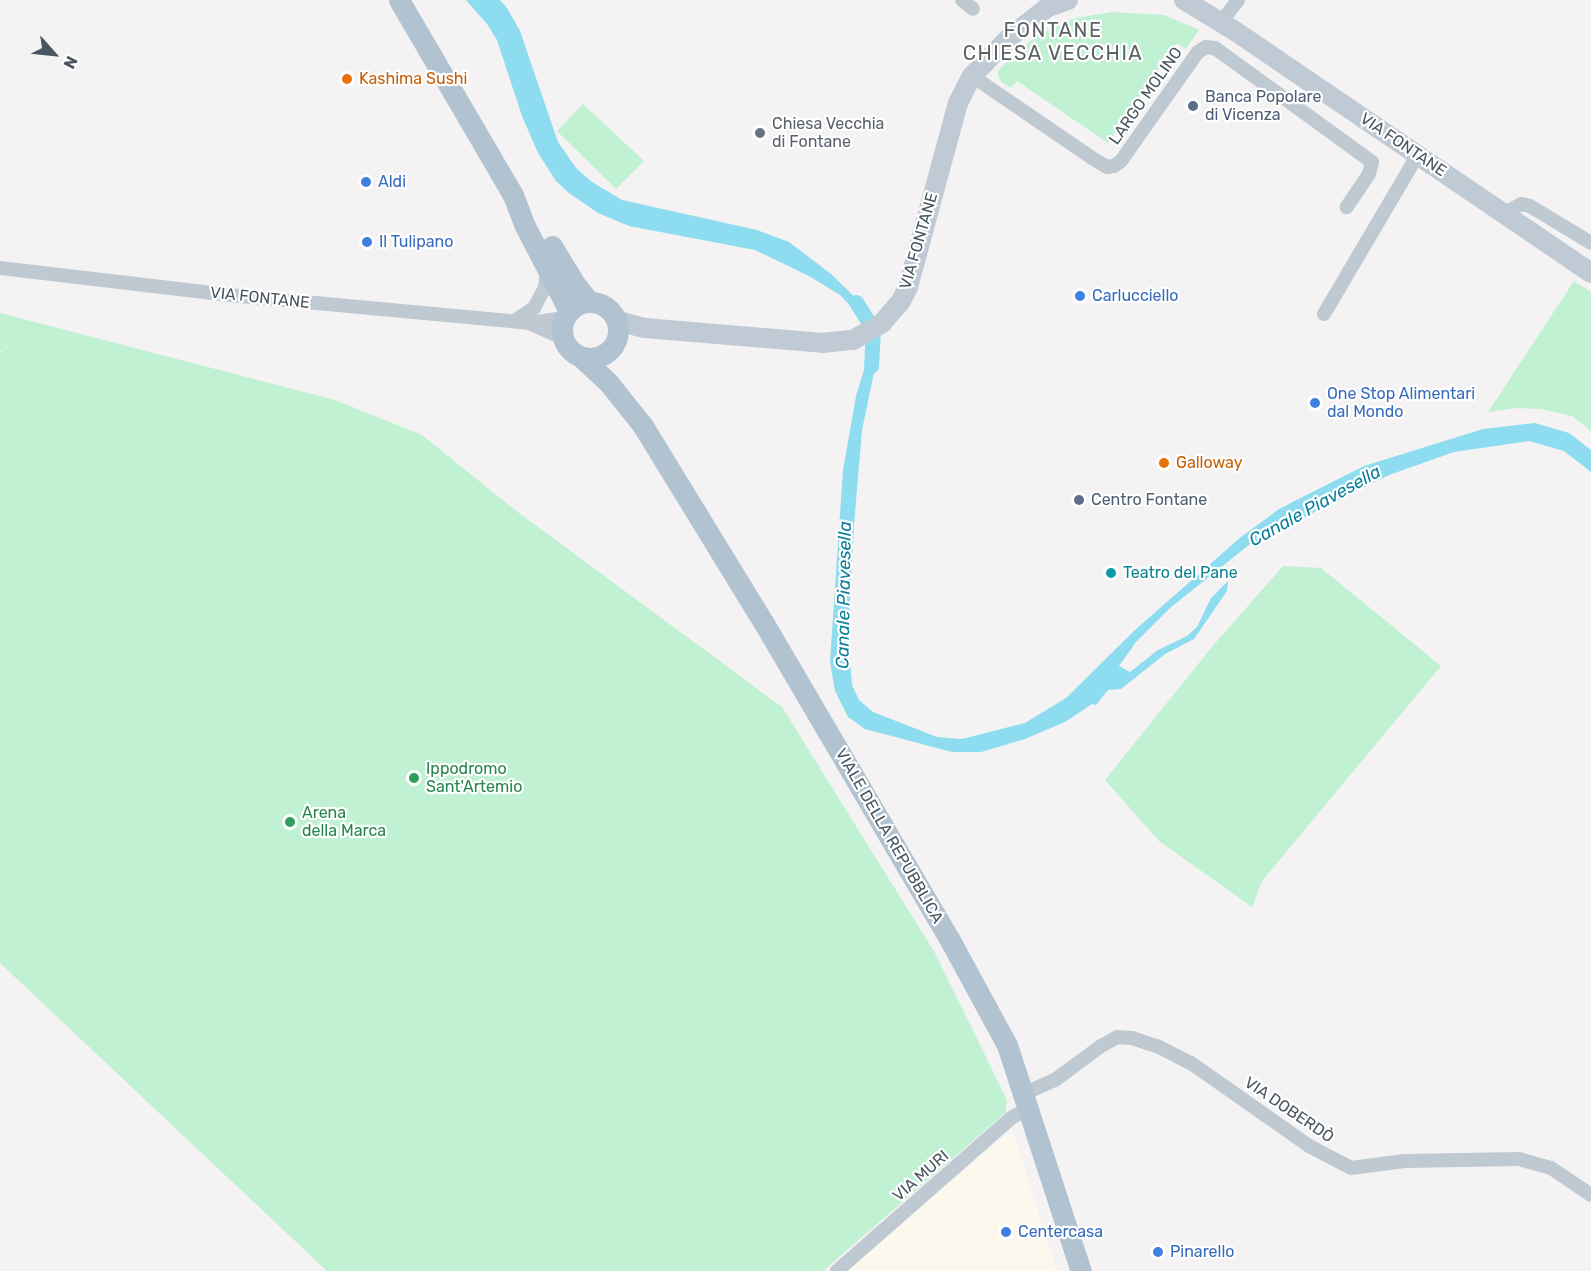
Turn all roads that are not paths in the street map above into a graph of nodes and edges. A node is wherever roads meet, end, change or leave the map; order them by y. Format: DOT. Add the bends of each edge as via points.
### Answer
graph roads {
  1 [pos="399,0"];
  2 [pos="1068,0"];
  3 [pos="1184,0"];
  4 [pos="1238,0"];
  5 [pos="1221,22"];
  6 [pos="1274,57"];
  7 [pos="972,76"];
  8 [pos="1258,80"];
  9 [pos="1418,156"];
  10 [pos="513,195"];
  11 [pos="1347,207"];
  12 [pos="1506,216"];
  13 [pos="1591,243"];
  14 [pos="547,266"];
  15 [pos="0,268"];
  16 [pos="1591,273"];
  17 [pos="589,301"];
  18 [pos="1324,314"];
  19 [pos="521,322"];
  20 [pos="566,322"];
  21 [pos="615,336"];
  22 [pos="581,357"];
  23 [pos="643,426"];
  24 [pos="1026,1101"];
  25 [pos="1591,1195"];
  26 [pos="837,1271"];
  27 [pos="1082,1271"];
  1 -- 10 [label="main road, VIALE DELLA REPUBBLICA"];
  2 -- 7 [label="street, VIA FONTANE" via="1048,7 1010,37"];
  3 -- 5 [label="street, VIA FONTANE"];
  4 -- 5 [label="street"];
  5 -- 6 [label="street, VIA FONTANE"];
  6 -- 8 [label="street"];
  6 -- 9 [label="street, VIA FONTANE"];
  7 -- 8 [label="street, LARGO MOLINO" via="1107,166 1121,161 1197,52 1215,48"];
  7 -- 21 [label="street, VIA FONTANE" via="958,103 908,287 882,323 844,342 645,328"];
  8 -- 11 [label="street, LARGO MOLINO" via="1372,162 1369,174"];
  9 -- 12 [label="street, VIA FONTANE"];
  9 -- 18 [label="street"];
  10 -- 14 [label="main road, VIALE DELLA REPUBBLICA"];
  10 -- 17 [label="main road, VIALE DELLA REPUBBLICA" via="539,226"];
  12 -- 13 [label="street" via="1522,204 1530,206"];
  12 -- 16 [label="street, VIA FONTANE"];
  14 -- 19 [label="street" via="545,287"];
  14 -- 20 [label="main road, VIALE DELLA REPUBBLICA"];
  15 -- 19 [label="street, VIA FONTANE" via="240,296"];
  17 -- 20 [label="main road"];
  17 -- 21 [label="main road, VIALE DELLA REPUBBLICA" via="605,306"];
  19 -- 20 [label="street"];
  19 -- 20 [label="street"];
  20 -- 22 [label="main road, VIALE DELLA REPUBBLICA" via="573,352"];
  21 -- 22 [label="main road" via="596,358"];
  21 -- 23 [label="main road, VIALE DELLA REPUBBLICA"];
  22 -- 23 [label="main road, VIALE DELLA REPUBBLICA" via="608,382"];
  23 -- 24 [label="main road, VIALE DELLA REPUBBLICA" via="951,942 1007,1045"];
  24 -- 25 [label="street, VIA DOBERDÒ" via="1101,1046 1117,1038 1132,1038 1191,1063 1309,1146 1351,1168 1426,1159 1519,1159 1551,1168"];
  24 -- 26 [label="street, VIA MURI"];
  24 -- 27 [label="main road, VIALE DELLA REPUBBLICA"];
}
